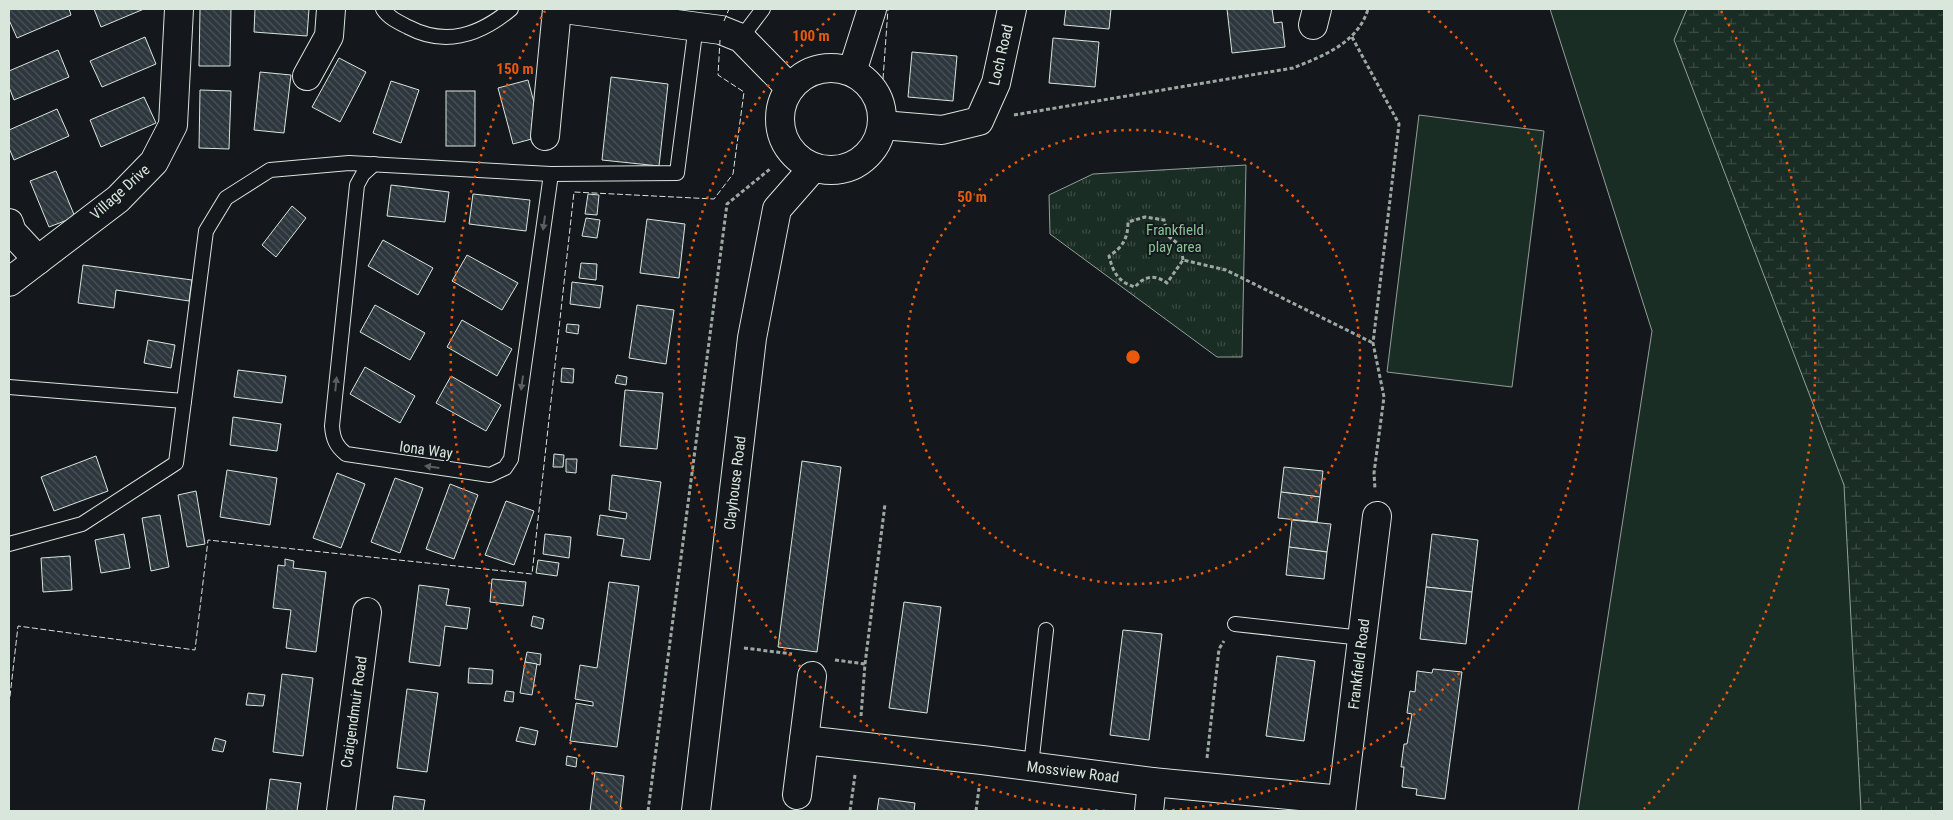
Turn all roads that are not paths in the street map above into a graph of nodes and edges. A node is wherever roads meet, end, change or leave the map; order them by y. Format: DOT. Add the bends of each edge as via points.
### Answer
graph roads {
  1 [pos="179,9"];
  2 [pos="331,9"];
  3 [pos="383,9"];
  4 [pos="511,9"];
  5 [pos="558,9"];
  6 [pos="564,9"];
  7 [pos="763,9"];
  8 [pos="872,9"];
  9 [pos="1012,9"];
  10 [pos="696,26"];
  11 [pos="741,38"];
  12 [pos="852,72"];
  13 [pos="307,76"];
  14 [pos="789,88"];
  15 [pos="882,125"];
  16 [pos="544,136"];
  17 [pos="374,164"];
  18 [pos="813,168"];
  19 [pos="551,174"];
  20 [pos="9,223"];
  21 [pos="38,260"];
  22 [pos="9,282"];
  23 [pos="9,388"];
  24 [pos="184,401"];
  25 [pos="1377,516"];
  26 [pos="9,544"];
  27 [pos="367,612"];
  28 [pos="1235,624"];
  29 [pos="1046,630"];
  30 [pos="1362,638"];
  31 [pos="812,676"];
  32 [pos="804,740"];
  33 [pos="1031,766"];
  34 [pos="1152,782"];
  35 [pos="797,795"];
  36 [pos="1342,806"];
  37 [pos="341,811"];
  38 [pos="696,811"];
  39 [pos="1149,811"];
  1 -- 21 [label="street, Village Drive" via="173,125 154,162 118,199"];
  2 -- 13 [label="street" via="337,37"];
  3 -- 4 [label="lane" via="388,16 423,35 457,38 491,25"];
  5 -- 16 [label="street"];
  6 -- 10 [label="street"];
  7 -- 11 [label="lane"];
  8 -- 12 [label="street"];
  9 -- 15 [label="street, Loch Road" via="996,83 979,121 942,130"];
  10 -- 11 [label="street" via="721,30"];
  10 -- 19 [label="lane" via="677,173"];
  11 -- 14 [label="street"];
  12 -- 14 [label="street" via="836,67 818,69"];
  12 -- 15 [label="street" via="864,79 881,105"];
  14 -- 18 [label="street" via="780,106 779,128 790,152"];
  15 -- 18 [label="street" via="875,147 860,162 838,171"];
  17 -- 19 [label="lane"];
  19 -- 17 [label="lane, Iona Way, one-way" via="511,458 505,468 490,476 346,454 333,439 357,185"];
  17 -- 24 [label="lane" via="270,170 226,198 206,231"];
  18 -- 38 [label="street, Clayhouse Road" via="777,210 752,338"];
  20 -- 21 [label="street" via="12,232"];
  21 -- 22 [label="street, Village Drive"];
  23 -- 24 [label="lane"];
  24 -- 26 [label="lane" via="176,464 82,524"];
  25 -- 30 [label="street, Frankfield Road"];
  27 -- 37 [label="street, Craigendmuir Road"];
  28 -- 30 [label="lane"];
  29 -- 33 [label="lane"];
  30 -- 36 [label="street, Frankfield Road"];
  31 -- 32 [label="street"];
  32 -- 33 [label="street, Mossview Road"];
  32 -- 35 [label="street"];
  33 -- 34 [label="street, Mossview Road"];
  34 -- 36 [label="street, Mossview Road"];
  34 -- 39 [label="street"];
}
